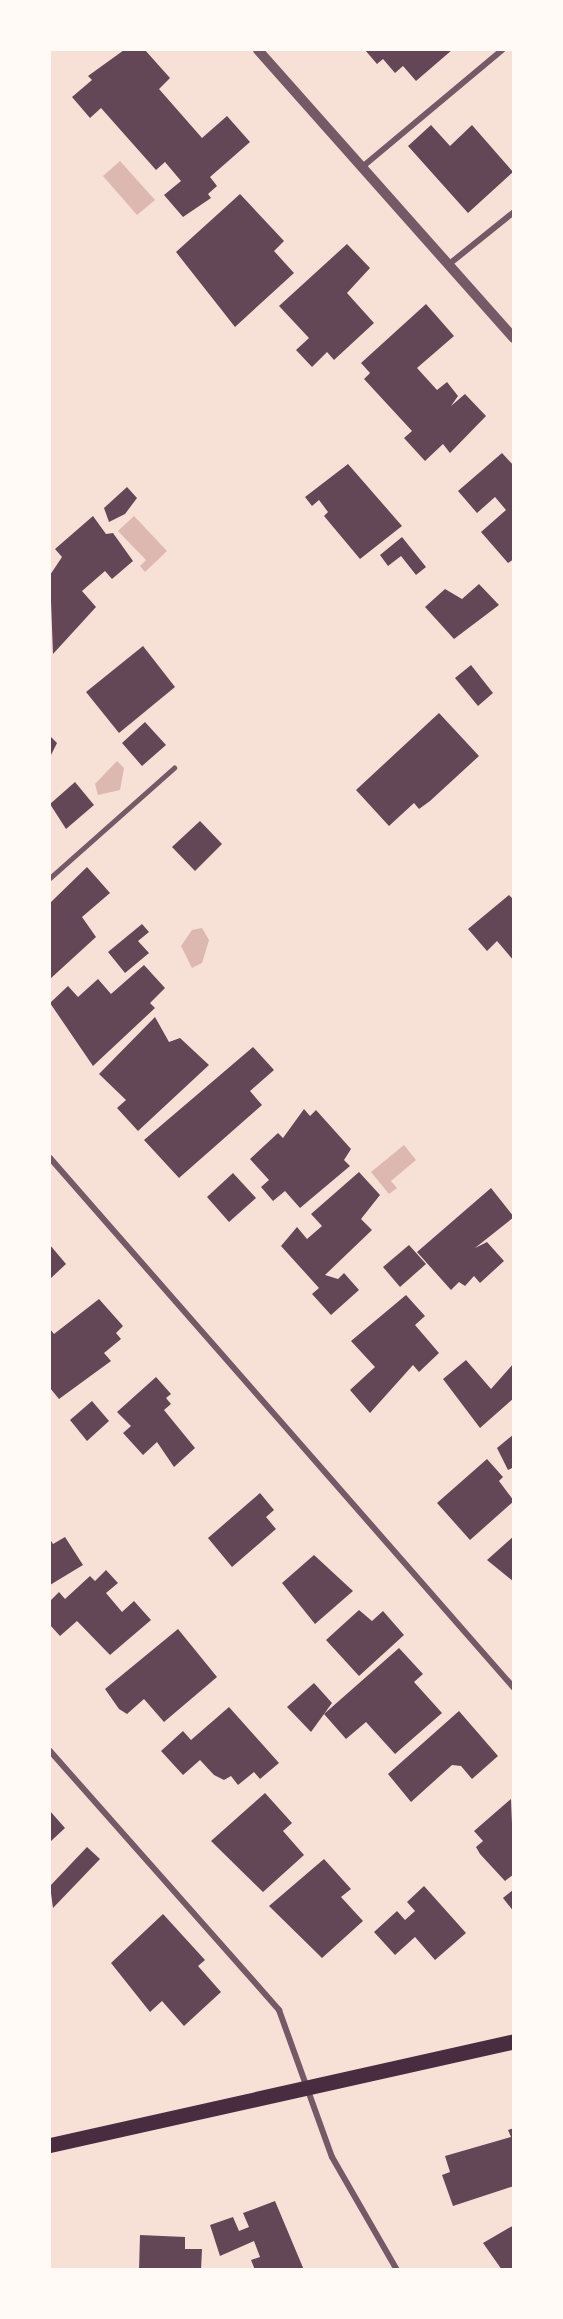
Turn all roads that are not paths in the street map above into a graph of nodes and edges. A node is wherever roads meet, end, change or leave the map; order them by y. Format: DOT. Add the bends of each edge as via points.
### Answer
graph roads {
  1 [pos="258,50"];
  2 [pos="502,50"];
  3 [pos="361,168"];
  4 [pos="513,212"];
  5 [pos="448,265"];
  6 [pos="513,338"];
  7 [pos="174,768"];
  8 [pos="50,878"];
  9 [pos="50,1158"];
  10 [pos="513,1688"];
  11 [pos="50,1751"];
  12 [pos="513,2041"];
  13 [pos="307,2087"];
  14 [pos="50,2145"];
  15 [pos="397,2270"];
  1 -- 3 [label="street"];
  2 -- 3 [label="street"];
  3 -- 5 [label="street"];
  4 -- 5 [label="street"];
  5 -- 6 [label="street"];
  7 -- 8 [label="lane"];
  9 -- 10 [label="street"];
  11 -- 13 [label="street" via="279,2010"];
  12 -- 13 [label="main road"];
  13 -- 14 [label="main road"];
  13 -- 15 [label="street" via="333,2157"];
}
